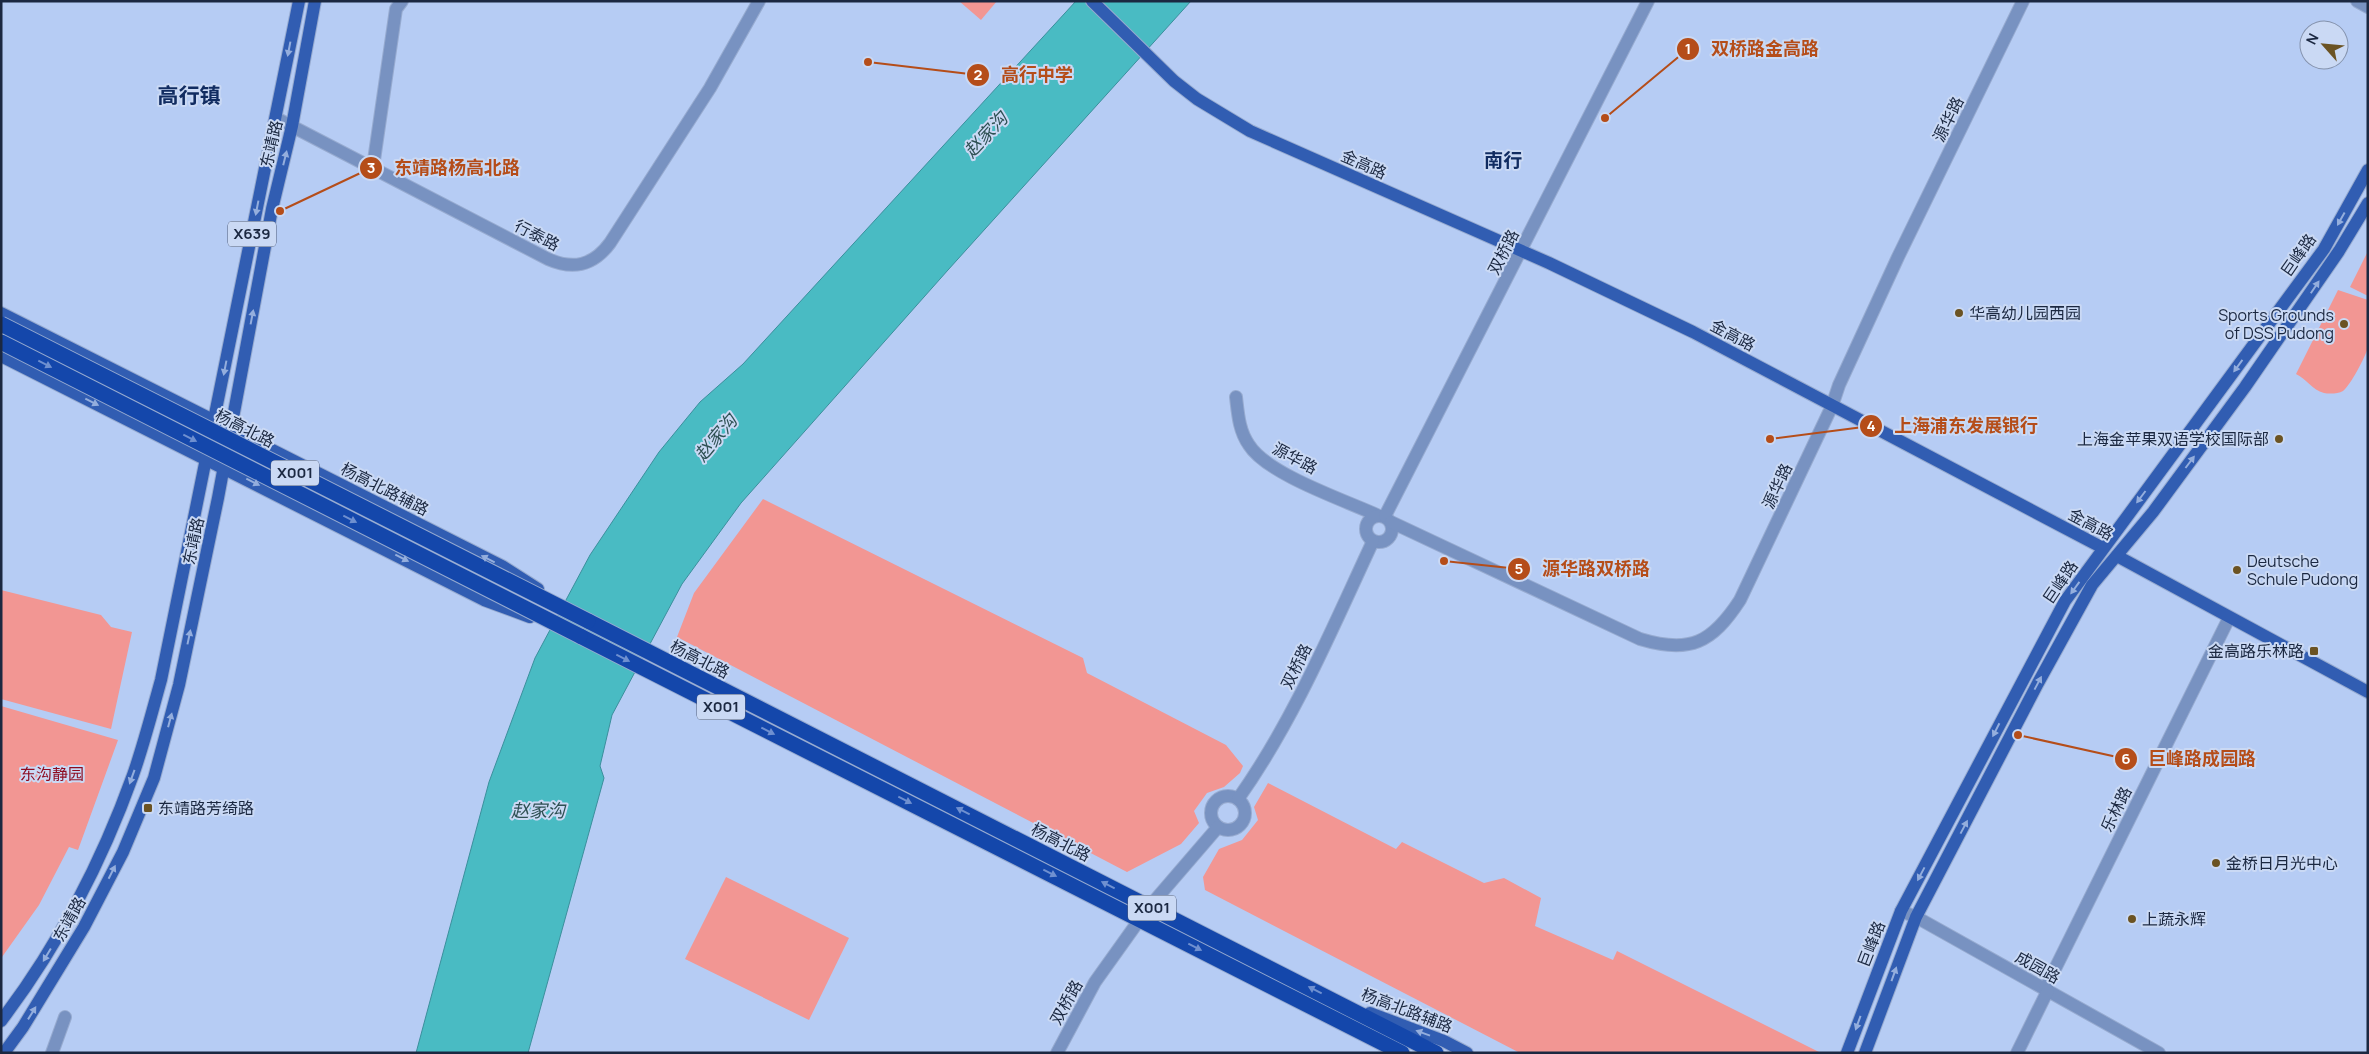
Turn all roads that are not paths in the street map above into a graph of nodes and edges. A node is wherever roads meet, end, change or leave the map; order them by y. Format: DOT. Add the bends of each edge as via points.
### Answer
graph roads {
  1 [pos="299,1"];
  2 [pos="315,1"];
  3 [pos="402,1"];
  4 [pos="759,1"];
  5 [pos="1092,1"];
  6 [pos="1648,1"];
  7 [pos="2023,1"];
  8 [pos="2357,1"];
  9 [pos="2368,7"];
  10 [pos="276,118"];
  11 [pos="292,126"];
  12 [pos="373,167"];
  13 [pos="2367,175"];
  14 [pos="2368,203"];
  15 [pos="1521,252"];
  16 [pos="1,313"];
  17 [pos="1,324"];
  18 [pos="1,342"];
  19 [pos="1,356"];
  20 [pos="1236,397"];
  21 [pos="1832,406"];
  22 [pos="214,421"];
  23 [pos="232,423"];
  24 [pos="205,463"];
  25 [pos="224,468"];
  26 [pos="1384,518"];
  27 [pos="1373,541"];
  28 [pos="2103,548"];
  29 [pos="2117,556"];
  30 [pos="2229,618"];
  31 [pos="588,622"];
  32 [pos="580,636"];
  33 [pos="2368,692"];
  34 [pos="1238,799"];
  35 [pos="1218,826"];
  36 [pos="1150,906"];
  37 [pos="1901,911"];
  38 [pos="1916,917"];
  39 [pos="1140,919"];
  40 [pos="2046,989"];
  41 [pos="1334,1000"];
  42 [pos="1328,1015"];
  43 [pos="65,1017"];
  44 [pos="1,1021"];
  45 [pos="4,1053"];
  46 [pos="52,1053"];
  47 [pos="1057,1053"];
  48 [pos="1384,1053"];
  49 [pos="1402,1053"];
  50 [pos="1436,1053"];
  51 [pos="1467,1053"];
  52 [pos="1847,1053"];
  53 [pos="1865,1053"];
  54 [pos="2017,1053"];
  55 [pos="2159,1053"];
  1 -- 10 [label="main road, 东靖路 / X639, one-way"];
  2 -- 11 [label="main road, 东靖路 / X639"];
  3 -- 12 [label="street" via="396,9"];
  4 -- 12 [label="street, 行泰路" via="678,138 610,243 592,261 570,266 559,264"];
  5 -- 15 [label="main road, 金高路" via="1189,93 1221,115 1250,131"];
  6 -- 15 [label="street, 双桥路"];
  7 -- 21 [label="street, 源华路" via="1898,258"];
  8 -- 9 [label="street"];
  10 -- 11 [label="street, 行泰路"];
  10 -- 22 [label="main road, 东靖路 / X639, one-way"];
  11 -- 12 [label="street, 行泰路"];
  23 -- 11 [label="main road, 东靖路 / X639, one-way" via="272,209"];
  13 -- 28 [label="main road, 巨峰路, one-way" via="2324,249"];
  29 -- 14 [label="main road, 巨峰路, one-way" via="2284,334"];
  15 -- 21 [label="main road, 金高路" via="1693,332"];
  15 -- 26 [label="street, 双桥路"];
  16 -- 22 [label="main road, 杨高北路辅路 / X001"];
  17 -- 31 [label="highway, 杨高北路 / X001, bridge"];
  18 -- 32 [label="highway, 杨高北路 / X001, one-way, bridge"];
  19 -- 24 [label="main road, X001, one-way"];
  20 -- 26 [label="street, 源华路" via="1242,432 1259,458 1274,469"];
  21 -- 26 [label="street, 源华路" via="1729,618 1700,641 1681,647 1640,639"];
  21 -- 28 [label="main road, 金高路"];
  22 -- 23 [label="main road, 杨高北路辅路 / X001"];
  22 -- 24 [label="main road, 东靖路 / X639"];
  23 -- 25 [label="main road, 东靖路"];
  31 -- 23 [label="main road, 杨高北路辅路 / X001, one-way, bridge" via="502,566 373,502"];
  24 -- 25 [label="main road, X001"];
  24 -- 44 [label="main road, 东靖路, one-way" via="161,680 133,774 106,843 70,918 34,978"];
  25 -- 32 [label="main road, X001, one-way, bridge" via="484,600"];
  45 -- 25 [label="main road, 东靖路, one-way" via="84,927 123,852 154,778 179,685"];
  26 -- 27 [label="street" via="1392,530 1389,538"];
  26 -- 27 [label="street" via="1369,519 1367,535"];
  27 -- 34 [label="street, 双桥路" via="1291,713 1266,759"];
  28 -- 29 [label="street, 金高路"];
  28 -- 37 [label="main road, 巨峰路, one-way" via="2051,625"];
  29 -- 30 [label="main road, 金高路"];
  38 -- 29 [label="main road, 巨峰路, one-way" via="2092,585"];
  30 -- 33 [label="main road, 金高路"];
  30 -- 40 [label="street, 乐林路"];
  36 -- 31 [label="highway, 杨高北路 / X001, one-way"];
  32 -- 39 [label="highway, 杨高北路 / X001, one-way"];
  34 -- 35 [label="street" via="1228,796 1215,803 1212,818"];
  34 -- 35 [label="street" via="1244,808 1242,823 1233,829"];
  35 -- 36 [label="street"];
  41 -- 36 [label="highway, 杨高北路 / X001, one-way"];
  37 -- 38 [label="street, 成园路"];
  37 -- 52 [label="main road, 巨峰路, one-way"];
  38 -- 40 [label="street, 成园路"];
  53 -- 38 [label="main road, 巨峰路, one-way"];
  39 -- 42 [label="highway, 杨高北路 / X001, one-way"];
  39 -- 47 [label="street, 双桥路" via="1095,982"];
  40 -- 54 [label="street, 乐林路"];
  40 -- 55 [label="street, 成园路"];
  41 -- 50 [label="highway, 杨高北路 / X001"];
  51 -- 41 [label="main road, 杨高北路辅路 / X001, one-way" via="1444,1041"];
  42 -- 48 [label="main road, X001"];
  42 -- 49 [label="highway, 杨高北路 / X001"];
  43 -- 46 [label="street"];
}
